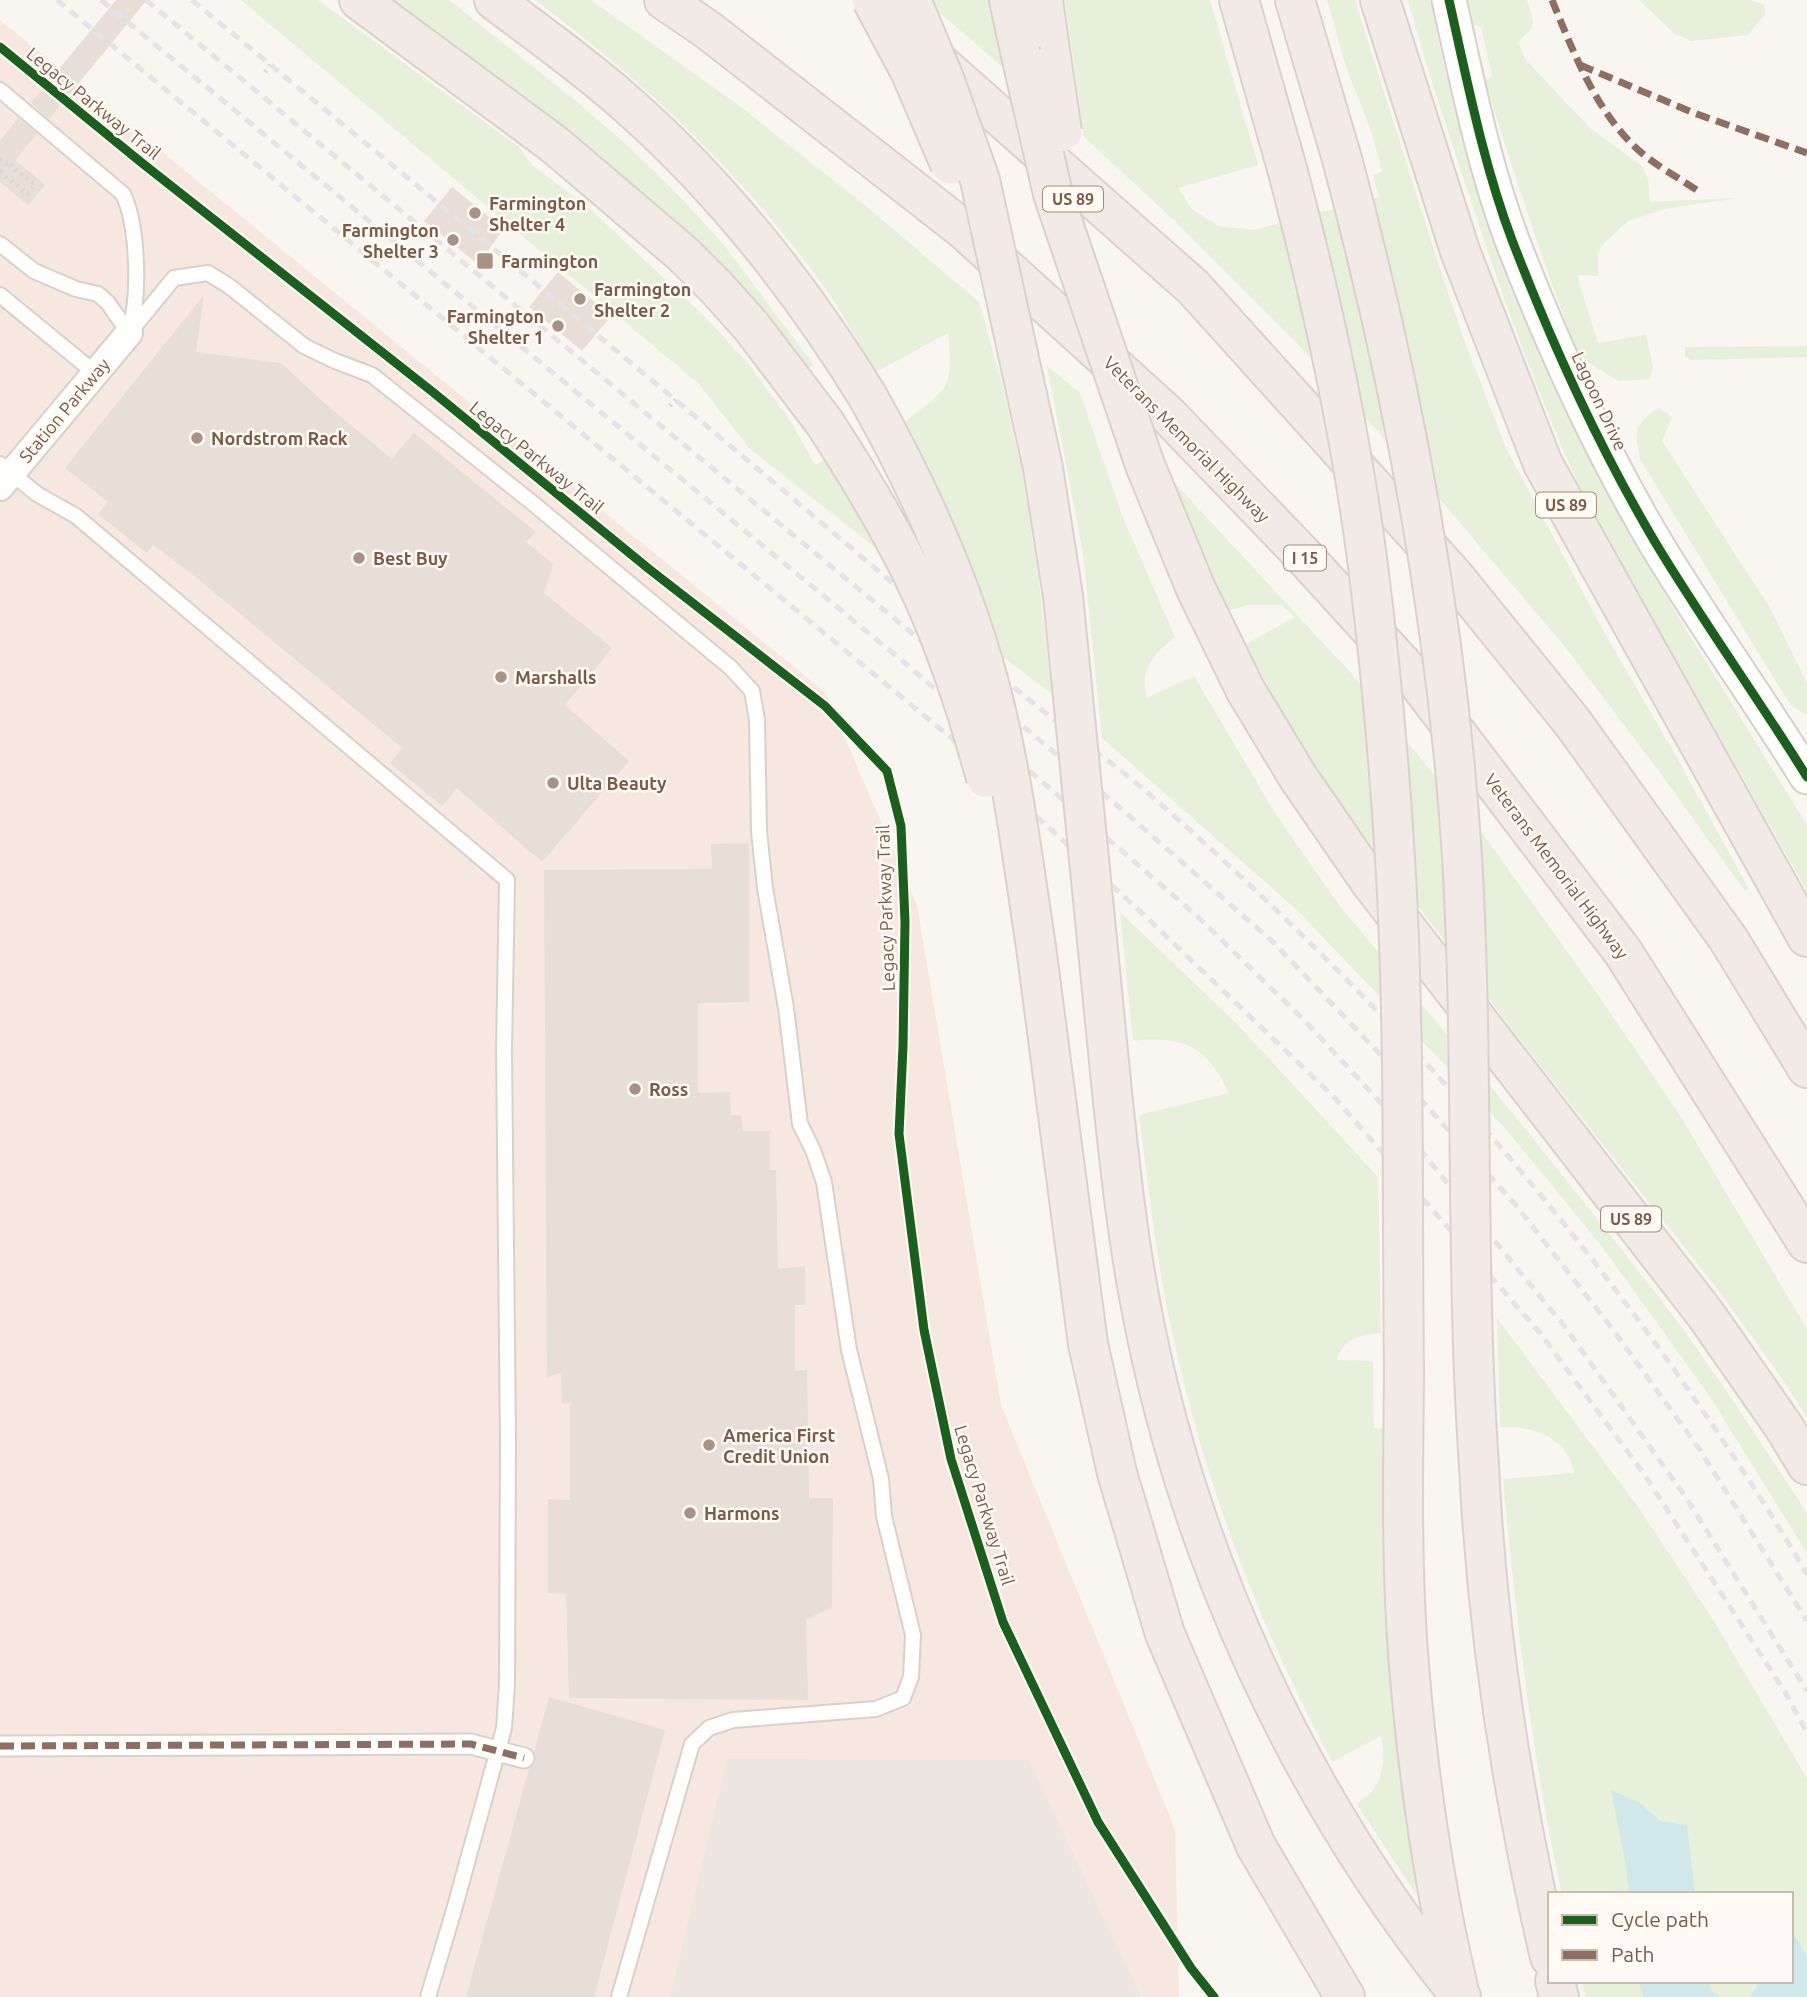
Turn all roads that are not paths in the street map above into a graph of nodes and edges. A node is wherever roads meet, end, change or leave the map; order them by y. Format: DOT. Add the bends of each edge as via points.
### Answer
graph roads {
  1 [pos="359,0"];
  2 [pos="494,0"];
  3 [pos="664,0"];
  4 [pos="870,0"];
  5 [pos="911,0"];
  6 [pos="1009,0"];
  7 [pos="1044,0"];
  8 [pos="1239,0"];
  9 [pos="1295,0"];
  10 [pos="1382,0"];
  11 [pos="1449,0"];
  12 [pos="1036,57"];
  13 [pos="0,90"];
  14 [pos="0,244"];
  15 [pos="1003,292"];
  16 [pos="0,295"];
  17 [pos="129,333"];
  18 [pos="95,373"];
  19 [pos="4,475"];
  20 [pos="1807,778"];
  21 [pos="1807,937"];
  22 [pos="1036,947"];
  23 [pos="1807,1068"];
  24 [pos="1807,1243"];
  25 [pos="1807,1465"];
  26 [pos="0,1746"];
  27 [pos="497,1751"];
  28 [pos="524,1758"];
  29 [pos="1548,1948"];
  30 [pos="428,1997"];
  31 [pos="619,1997"];
  32 [pos="1345,1997"];
  33 [pos="1461,1997"];
  1 -- 22 [label="highway, bridge" via="555,145 683,254 751,326 824,422 913,574 943,642"];
  2 -- 22 [label="highway, bridge" via="621,100 714,189 797,290 868,397 924,506 984,669 1007,765"];
  3 -- 24 [label="highway, Veterans Memorial Highway / I 15" via="963,229 1167,414 1309,561 1413,676 1623,952"];
  4 -- 15 [label="highway, bridge" via="910,71"];
  4 -- 23 [label="highway" via="1193,287 1454,576 1573,723 1721,929"];
  5 -- 15 [label="highway, bridge" via="946,81 980,180"];
  6 -- 12 [label="highway"];
  7 -- 12 [label="highway"];
  8 -- 33 [label="highway, bridge" via="1322,313 1368,563 1396,877 1410,1675 1427,1827"];
  9 -- 29 [label="highway, bridge" via="1386,332 1435,601 1462,855 1474,1367 1486,1580 1502,1710"];
  10 -- 21 [label="highway, US 89" via="1460,251 1543,464"];
  11 -- 20 [label="street, Lagoon Drive" via="1477,124 1512,239 1562,359 1656,542"];
  12 -- 25 [label="highway, US 89, bridge" via="1053,194 1162,510 1246,691 1371,883 1706,1315"];
  13 -- 17 [label="lane" via="123,194 135,254"];
  14 -- 17 [label="lane" via="34,271 98,295"];
  15 -- 33 [label="highway, bridge" via="1040,454 1057,555 1113,1101 1139,1296 1167,1419 1220,1582 1270,1696 1327,1804 1373,1877"];
  16 -- 18 [label="lane"];
  17 -- 18 [label="street, Station Parkway"];
  17 -- 31 [label="lane" via="174,278 208,273 304,346 372,375 535,505 731,668 752,691 765,888 800,1124 824,1182 849,1350 913,1635 911,1677 903,1698 876,1709 733,1720 709,1728 692,1744"];
  18 -- 19 [label="street, Station Parkway"];
  19 -- 27 [label="lane" via="76,516 507,880 507,1684 504,1728"];
  22 -- 32 [label="highway" via="1088,1344 1117,1473 1165,1634 1256,1846"];
  26 -- 27 [label="street" via="471,1744"];
  27 -- 28 [label="street"];
  27 -- 30 [label="lane"];
}
